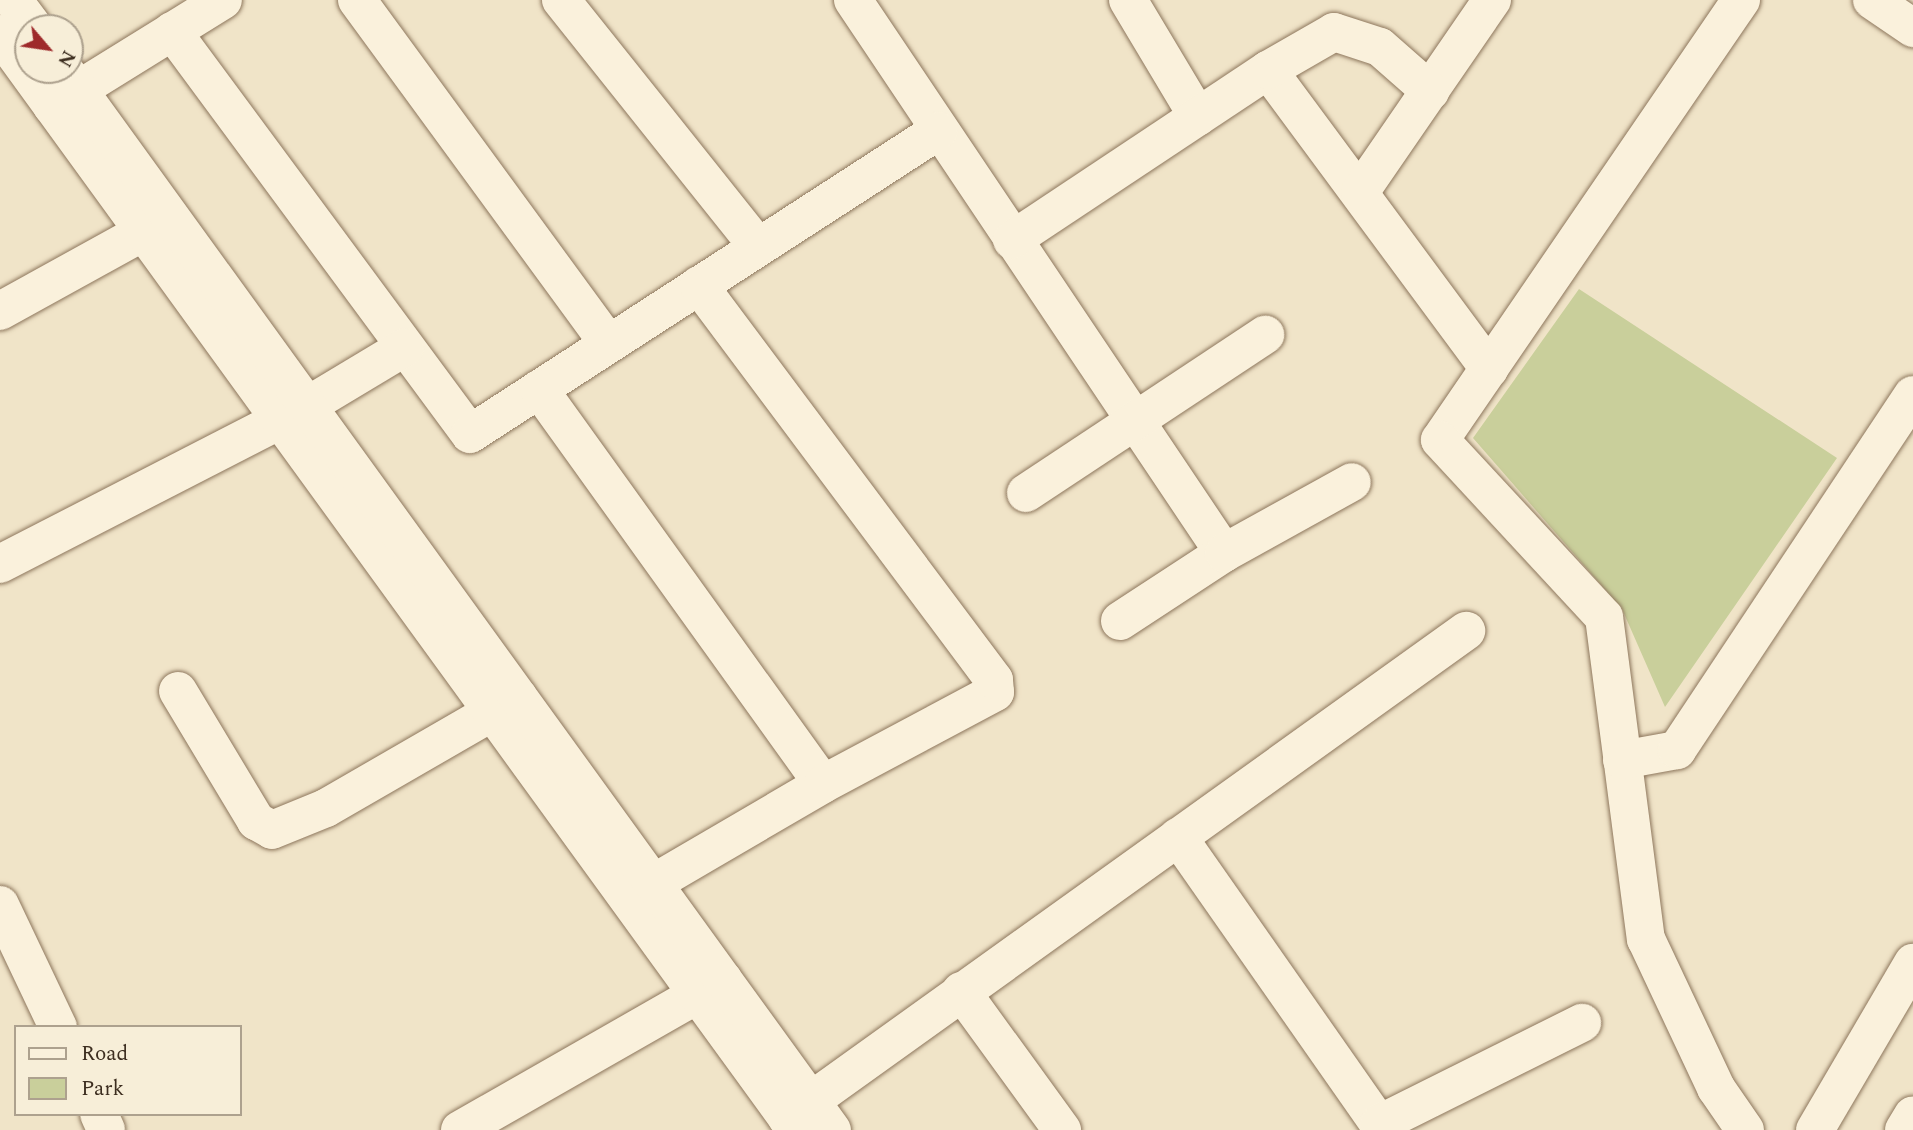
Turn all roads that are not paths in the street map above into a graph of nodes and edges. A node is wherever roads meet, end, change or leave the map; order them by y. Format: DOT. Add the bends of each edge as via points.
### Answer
graph roads {
  1 [pos="223,0"];
  2 [pos="357,0"];
  3 [pos="561,0"];
  4 [pos="853,0"];
  5 [pos="1128,0"];
  6 [pos="1492,0"];
  7 [pos="1741,0"];
  8 [pos="1872,0"];
  9 [pos="1913,29"];
  10 [pos="172,31"];
  11 [pos="0,34"];
  12 [pos="1268,70"];
  13 [pos="65,88"];
  14 [pos="1430,91"];
  15 [pos="1198,117"];
  16 [pos="938,131"];
  17 [pos="1360,192"];
  18 [pos="158,225"];
  19 [pos="1012,240"];
  20 [pos="758,247"];
  21 [pos="699,285"];
  22 [pos="0,311"];
  23 [pos="1265,335"];
  24 [pos="609,344"];
  25 [pos="405,346"];
  26 [pos="1489,369"];
  27 [pos="539,389"];
  28 [pos="1913,395"];
  29 [pos="294,413"];
  30 [pos="1134,421"];
  31 [pos="1352,482"];
  32 [pos="1026,494"];
  33 [pos="1224,553"];
  34 [pos="0,564"];
  35 [pos="1120,621"];
  36 [pos="1466,631"];
  37 [pos="178,691"];
  38 [pos="506,705"];
  39 [pos="1622,760"];
  40 [pos="823,784"];
  41 [pos="1178,836"];
  42 [pos="641,892"];
  43 [pos="0,905"];
  44 [pos="1913,963"];
  45 [pos="711,988"];
  46 [pos="961,991"];
  47 [pos="1582,1023"];
  48 [pos="57,1025"];
  49 [pos="1913,1115"];
  50 [pos="798,1116"];
  51 [pos="1381,1127"];
  52 [pos="460,1130"];
  53 [pos="832,1130"];
  54 [pos="1062,1130"];
  55 [pos="1745,1130"];
  56 [pos="1815,1130"];
  57 [pos="1904,1130"];
  1 -- 10 [label="street"];
  2 -- 24 [label="street"];
  3 -- 20 [label="street"];
  4 -- 16 [label="street"];
  5 -- 15 [label="street"];
  6 -- 14 [label="street"];
  7 -- 26 [label="street"];
  8 -- 9 [label="street"];
  10 -- 13 [label="street"];
  10 -- 25 [label="street"];
  11 -- 13 [label="street"];
  12 -- 14 [label="street" via="1334,32 1380,47"];
  12 -- 15 [label="street"];
  12 -- 17 [label="street"];
  13 -- 18 [label="street"];
  14 -- 17 [label="street"];
  15 -- 19 [label="street"];
  16 -- 19 [label="street"];
  16 -- 20 [label="street"];
  17 -- 26 [label="street"];
  18 -- 22 [label="street"];
  18 -- 29 [label="street"];
  19 -- 30 [label="street"];
  20 -- 21 [label="street"];
  21 -- 24 [label="street"];
  21 -- 40 [label="street" via="994,680 995,692"];
  23 -- 30 [label="street"];
  24 -- 27 [label="street"];
  25 -- 27 [label="street" via="470,434"];
  25 -- 29 [label="street"];
  26 -- 39 [label="street" via="1440,440 1604,617"];
  27 -- 40 [label="street"];
  28 -- 39 [label="street" via="1676,750"];
  29 -- 34 [label="street"];
  29 -- 38 [label="street"];
  30 -- 32 [label="street"];
  30 -- 33 [label="street"];
  31 -- 33 [label="street"];
  33 -- 35 [label="street"];
  36 -- 41 [label="street"];
  37 -- 38 [label="street" via="256,821 272,830 307,818"];
  38 -- 42 [label="street"];
  39 -- 55 [label="street" via="1646,939 1716,1088"];
  40 -- 42 [label="street"];
  41 -- 46 [label="street"];
  41 -- 51 [label="street"];
  42 -- 45 [label="street"];
  43 -- 48 [label="street"];
  44 -- 56 [label="street"];
  45 -- 50 [label="street"];
  45 -- 52 [label="street"];
  46 -- 50 [label="street"];
  46 -- 54 [label="street"];
  47 -- 51 [label="street"];
  49 -- 57 [label="street"];
  50 -- 53 [label="street"];
}
